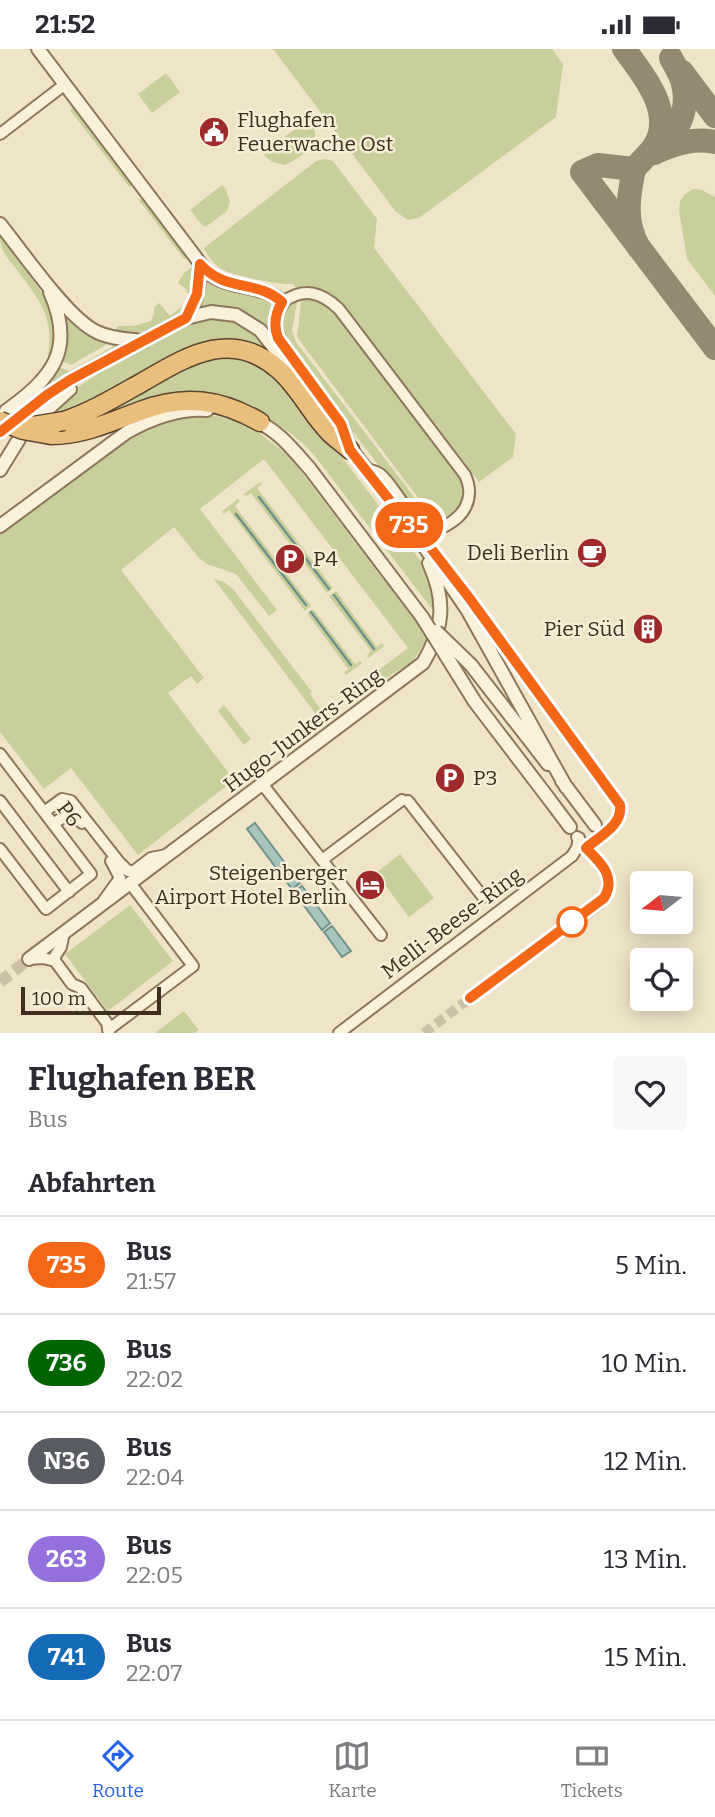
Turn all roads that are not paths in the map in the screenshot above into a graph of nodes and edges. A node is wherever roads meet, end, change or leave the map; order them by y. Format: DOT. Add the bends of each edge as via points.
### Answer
graph roads {
  1 [pos="38,49"];
  2 [pos="64,85"];
  3 [pos="0,134"];
  4 [pos="0,224"];
  5 [pos="200,264"];
  6 [pos="47,284"];
  7 [pos="282,302"];
  8 [pos="186,318"];
  9 [pos="145,341"];
  10 [pos="128,350"];
  11 [pos="38,418"];
  12 [pos="260,422"];
  13 [pos="12,423"];
  14 [pos="350,450"];
  15 [pos="365,468"];
  16 [pos="0,470"];
  17 [pos="0,526"];
  18 [pos="422,617"];
  19 [pos="0,754"];
  20 [pos="262,785"];
  21 [pos="566,787"];
  22 [pos="0,801"];
  23 [pos="44,812"];
  24 [pos="53,824"];
  25 [pos="595,825"];
  26 [pos="574,833"];
  27 [pos="0,849"];
  28 [pos="169,854"];
  29 [pos="322,860"];
  30 [pos="130,883"];
  31 [pos="69,892"];
  32 [pos="482,897"];
  33 [pos="100,905"];
  34 [pos="64,932"];
  35 [pos="381,935"];
  36 [pos="29,959"];
  37 [pos="55,961"];
  38 [pos="511,967"];
  39 [pos="109,1032"];
  40 [pos="339,1033"];
  1 -- 2 [label="street"];
  2 -- 3 [label="street"];
  2 -- 5 [label="street"];
  4 -- 6 [label="street"];
  5 -- 7 [label="street" via="219,280 268,292"];
  5 -- 8 [label="street" via="197,294"];
  6 -- 9 [label="street" via="96,332"];
  6 -- 13 [label="street" via="60,317 58,355"];
  7 -- 14 [label="street" via="275,323 278,338 341,424"];
  7 -- 15 [label="street, Hugo-Junkers-Ring" via="310,292 339,309 465,475 470,489 467,504 450,523 439,529 427,528 380,474"];
  8 -- 9 [label="street, Hugo-Junkers-Ring"];
  8 -- 14 [label="street, Hugo-Junkers-Ring" via="224,313 260,330"];
  9 -- 10 [label="street, Hugo-Junkers-Ring"];
  10 -- 11 [label="street" via="66,392"];
  10 -- 13 [label="street, Hugo-Junkers-Ring" via="70,380"];
  12 -- 13 [label="highway, bridge" via="223,404 183,401 86,431 51,435"];
  12 -- 17 [label="street" via="204,409 147,421"];
  12 -- 18 [label="street" via="310,469"];
  13 -- 14 [label="highway, bridge" via="37,426 64,421 184,358 226,348 254,354 280,371 330,433"];
  13 -- 16 [label="street"];
  14 -- 15 [label="street, Hugo-Junkers-Ring"];
  15 -- 20 [label="street, Hugo-Junkers-Ring" via="369,483 428,560 435,576 441,607 434,642 422,663"];
  15 -- 21 [label="street, Hugo-Junkers-Ring" via="468,611"];
  18 -- 21 [label="street, bridge" via="471,665"];
  18 -- 26 [label="street, bridge" via="475,702"];
  19 -- 23 [label="street, P6"];
  20 -- 28 [label="street, Hugo-Junkers-Ring"];
  20 -- 29 [label="street"];
  21 -- 25 [label="street"];
  22 -- 31 [label="street"];
  23 -- 24 [label="street, P6"];
  23 -- 28 [label="street" via="62,799 71,801 128,871"];
  24 -- 31 [label="street, P6" via="91,874"];
  24 -- 33 [label="street" via="68,814 78,818 115,866 120,878"];
  26 -- 38 [label="street" via="606,871 607,893"];
  26 -- 40 [label="street, Melli-Beese-Ring" via="577,848 572,856"];
  27 -- 31 [label="street, P6" via="46,909"];
  28 -- 30 [label="street, Hugo-Junkers-Ring"];
  29 -- 32 [label="street" via="405,800"];
  29 -- 35 [label="street"];
  30 -- 33 [label="street, Hugo-Junkers-Ring"];
  30 -- 39 [label="street" via="193,965"];
  33 -- 34 [label="street, Hugo-Junkers-Ring"];
  34 -- 36 [label="street, Hugo-Junkers-Ring"];
  34 -- 37 [label="street"];
  36 -- 37 [label="street"];
  37 -- 39 [label="street" via="72,984 81,988"];
}
